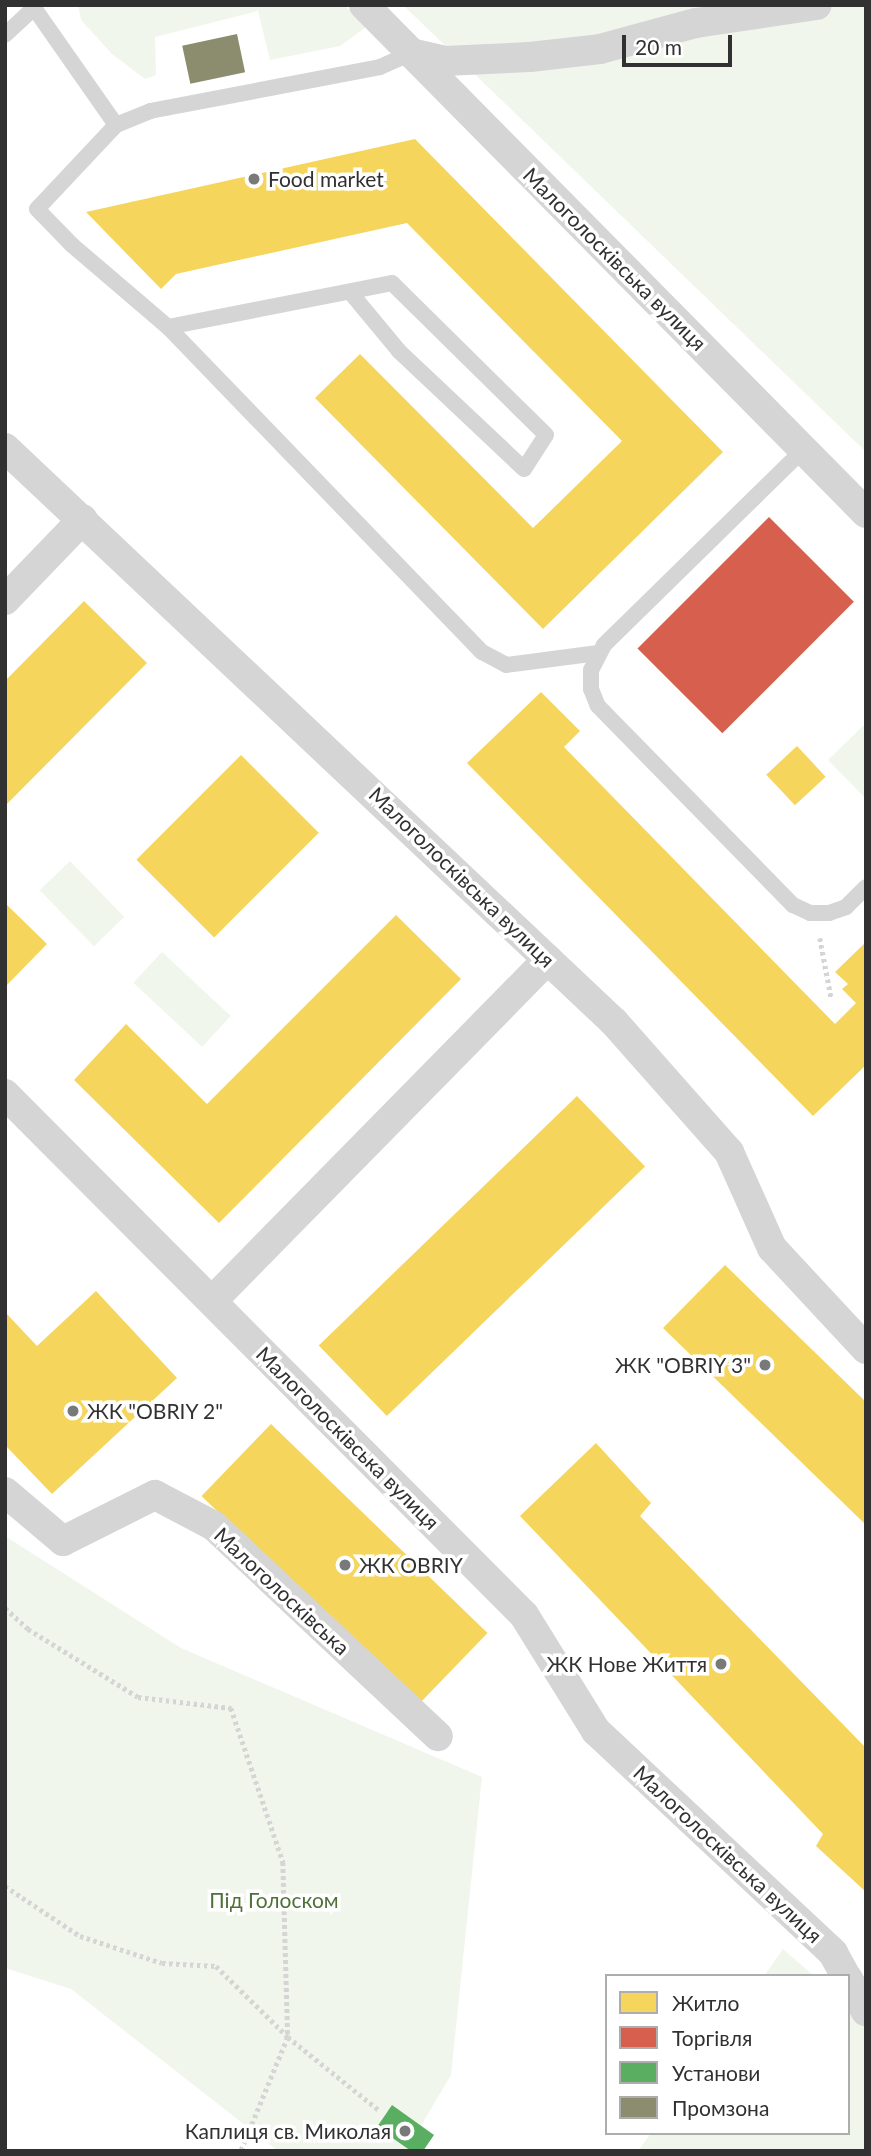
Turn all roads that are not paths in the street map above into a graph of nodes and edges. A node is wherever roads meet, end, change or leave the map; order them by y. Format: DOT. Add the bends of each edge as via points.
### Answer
graph roads {
  1 [pos="364,5"];
  2 [pos="817,5"];
  3 [pos="33,7"];
  4 [pos="5,35"];
  5 [pos="411,53"];
  6 [pos="117,125"];
  7 [pos="350,292"];
  8 [pos="168,327"];
  9 [pos="5,448"];
  10 [pos="803,450"];
  11 [pos="866,513"];
  12 [pos="83,519"];
  13 [pos="5,600"];
  14 [pos="598,653"];
  15 [pos="866,887"];
  16 [pos="548,959"];
  17 [pos="5,1094"];
  18 [pos="212,1301"];
  19 [pos="866,1349"];
  20 [pos="5,1492"];
  21 [pos="438,1736"];
  22 [pos="845,1974"];
  23 [pos="850,1982"];
  24 [pos="866,2011"];
  1 -- 5 [label="street, Малоголосківська вулиця"];
  2 -- 5 [label="street" via="696,23 600,49 444,61"];
  3 -- 4 [label="lane"];
  3 -- 6 [label="lane"];
  5 -- 6 [label="lane" via="380,67 150,111"];
  5 -- 10 [label="street, Малоголосківська вулиця"];
  6 -- 8 [label="lane" via="37,209"];
  7 -- 7 [label="lane" via="392,283 546,435 524,469 399,351"];
  7 -- 8 [label="lane"];
  8 -- 14 [label="lane" via="482,652 506,665"];
  9 -- 12 [label="street, Малоголосківська вулиця"];
  10 -- 11 [label="street, Малоголосківська вулиця"];
  10 -- 14 [label="lane"];
  12 -- 13 [label="street"];
  12 -- 16 [label="street, Малоголосківська вулиця"];
  14 -- 15 [label="lane" via="590,679 598,706 785,899 816,914 846,907"];
  16 -- 18 [label="street"];
  16 -- 19 [label="street, Малоголосківська вулиця" via="614,1022 729,1152 772,1248"];
  17 -- 18 [label="street, Малоголосківська вулиця"];
  18 -- 22 [label="street, Малоголосківська вулиця" via="524,1615 596,1731 833,1952"];
  20 -- 21 [label="street, Малоголосківська" via="63,1541 155,1495 214,1526"];
  23 -- 24 [label="street, Малоголосківська вулиця"];
}
